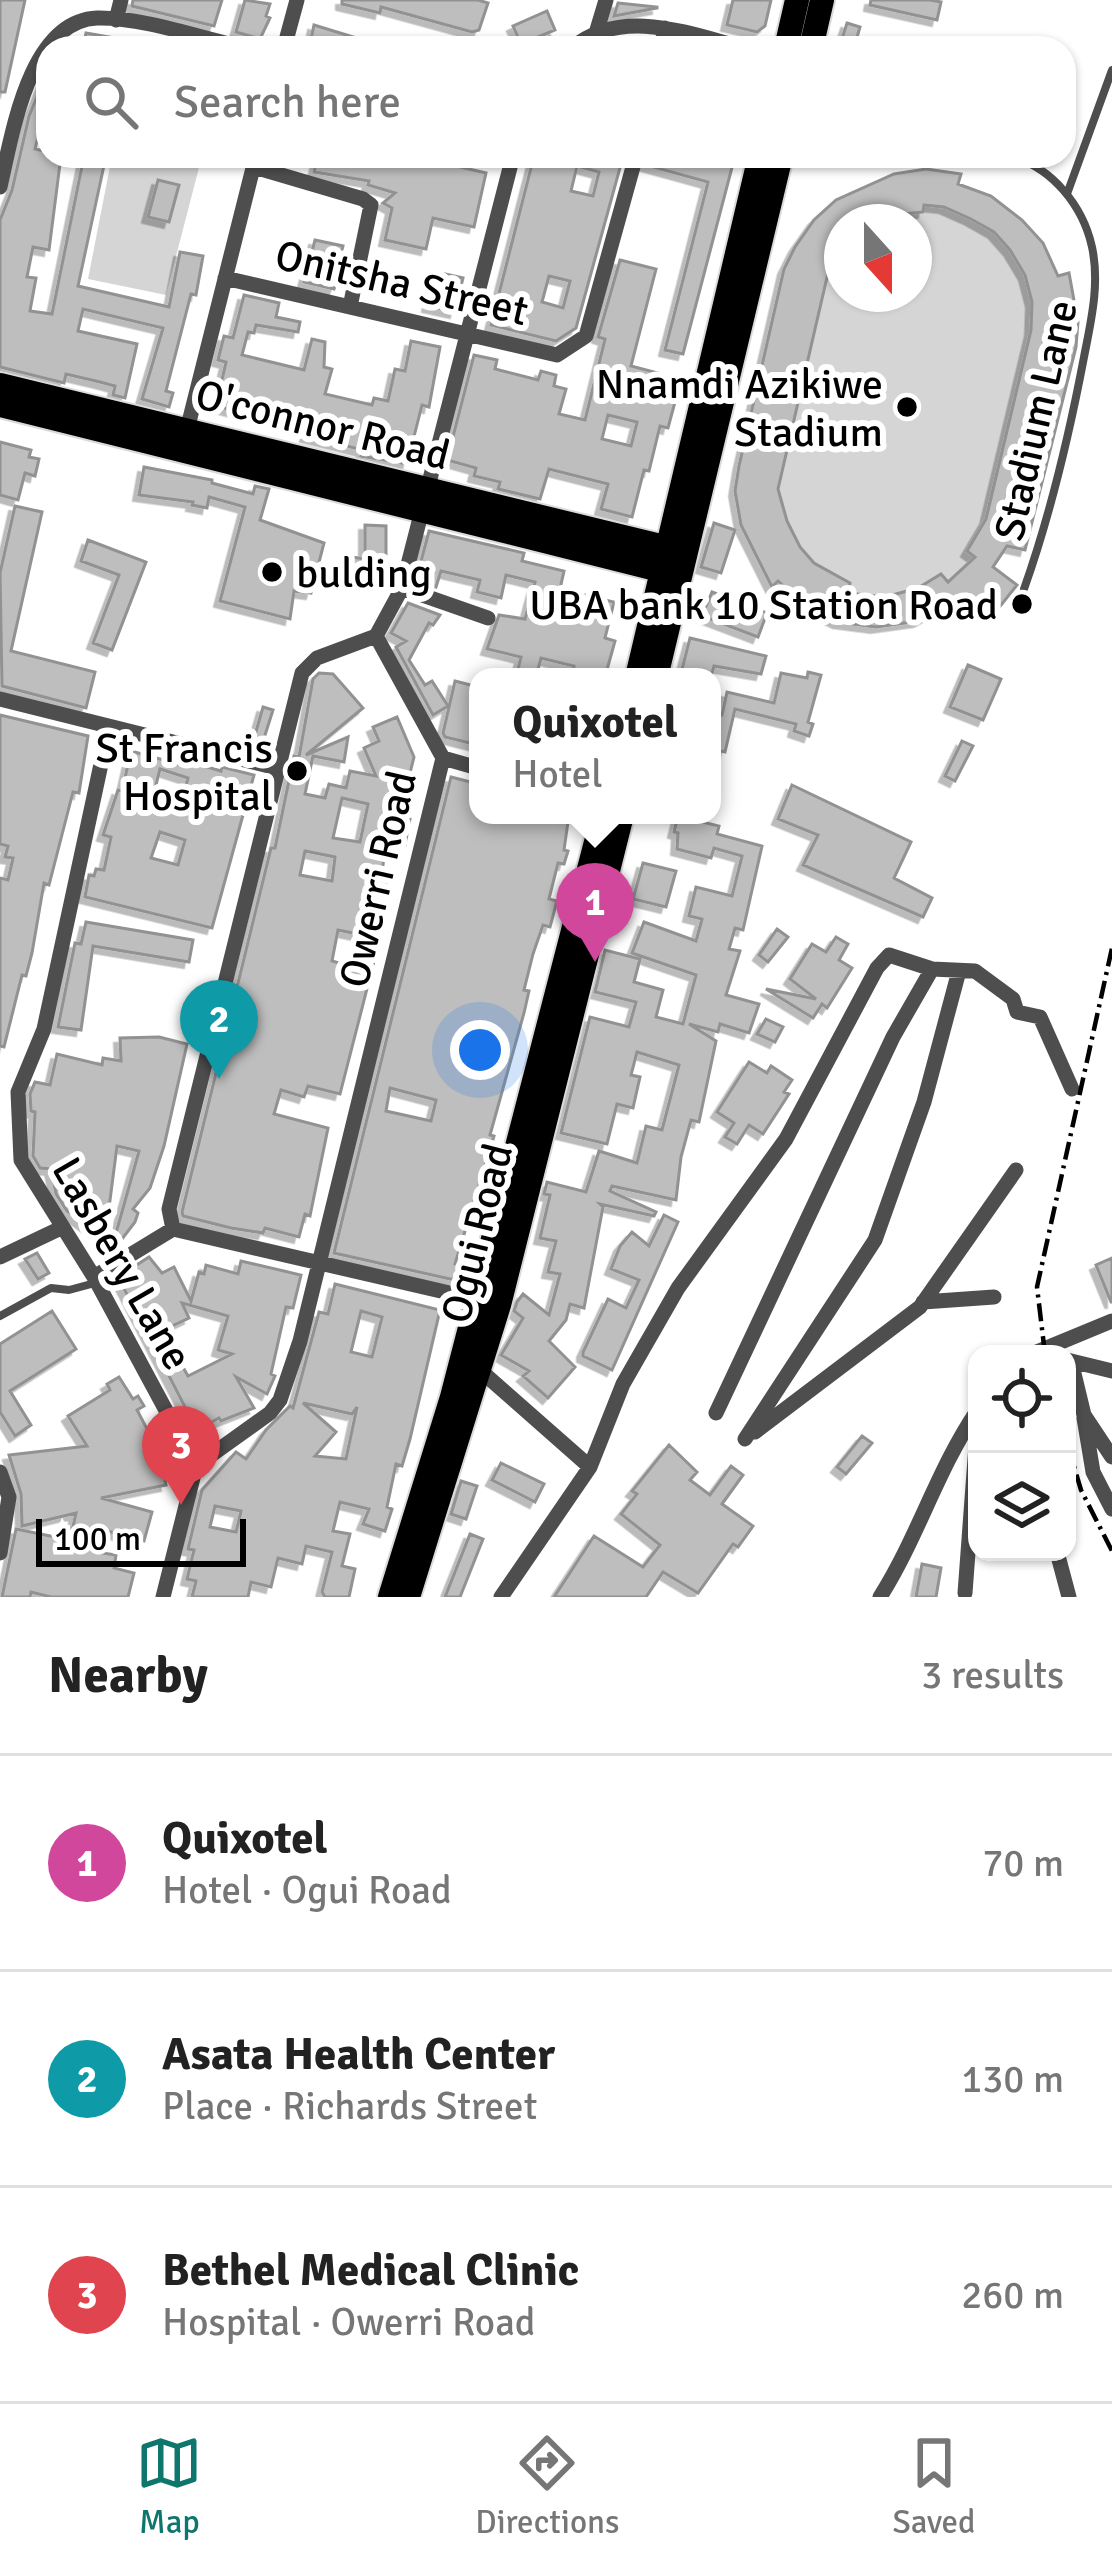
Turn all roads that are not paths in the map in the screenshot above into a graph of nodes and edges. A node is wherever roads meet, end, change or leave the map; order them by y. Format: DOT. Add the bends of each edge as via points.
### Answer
graph roads {
  1 [pos="122,0"];
  2 [pos="297,0"];
  3 [pos="606,0"];
  4 [pos="797,0"];
  5 [pos="822,0"];
  6 [pos="116,20"];
  7 [pos="665,28"];
  8 [pos="597,30"];
  9 [pos="61,36"];
  10 [pos="190,36"];
  11 [pos="287,36"];
  12 [pos="589,36"];
  13 [pos="664,36"];
  14 [pos="696,36"];
  15 [pos="789,36"];
  16 [pos="814,36"];
  17 [pos="36,69"];
  18 [pos="1112,70"];
  19 [pos="253,168"];
  20 [pos="274,168"];
  21 [pos="510,168"];
  22 [pos="633,168"];
  23 [pos="757,168"];
  24 [pos="778,168"];
  25 [pos="1037,168"];
  26 [pos="0,187"];
  27 [pos="1067,194"];
  28 [pos="225,278"];
  29 [pos="350,307"];
  30 [pos="467,334"];
  31 [pos="0,385"];
  32 [pos="0,406"];
  33 [pos="184,440"];
  34 [pos="425,500"];
  35 [pos="674,518"];
  36 [pos="625,549"];
  37 [pos="674,561"];
  38 [pos="402,588"];
  39 [pos="1024,589"];
  40 [pos="656,602"];
  41 [pos="488,618"];
  42 [pos="376,636"];
  43 [pos="639,668"];
  44 [pos="657,668"];
  45 [pos="0,699"];
  46 [pos="110,728"];
  47 [pos="443,758"];
  48 [pos="469,765"];
  49 [pos="281,769"];
  50 [pos="601,824"];
  51 [pos="620,824"];
  52 [pos="932,969"];
  53 [pos="959,971"];
  54 [pos="1072,1089"];
  55 [pos="1016,1169"];
  56 [pos="62,1228"];
  57 [pos="173,1229"];
  58 [pos="0,1257"];
  59 [pos="321,1263"];
  60 [pos="95,1280"];
  61 [pos="994,1298"];
  62 [pos="488,1302"];
  63 [pos="923,1302"];
  64 [pos="0,1316"];
  65 [pos="1112,1321"];
  66 [pos="1053,1345"];
  67 [pos="1076,1362"];
  68 [pos="481,1371"];
  69 [pos="1112,1371"];
  70 [pos="1076,1385"];
  71 [pos="716,1413"];
  72 [pos="1084,1414"];
  73 [pos="968,1426"];
  74 [pos="975,1453"];
  75 [pos="1112,1457"];
  76 [pos="196,1466"];
  77 [pos="590,1467"];
  78 [pos="2,1475"];
  79 [pos="1112,1509"];
  80 [pos="0,1553"];
  81 [pos="1060,1561"];
  82 [pos="965,1594"];
  83 [pos="163,1597"];
  84 [pos="390,1597"];
  85 [pos="408,1597"];
  86 [pos="501,1597"];
  87 [pos="880,1597"];
  88 [pos="1069,1597"];
  1 -- 6 [label="street"];
  2 -- 11 [label="street"];
  3 -- 8 [label="street"];
  4 -- 15 [label="main road"];
  5 -- 16 [label="main road"];
  6 -- 9 [label="street" via="84,20"];
  6 -- 10 [label="street"];
  7 -- 8 [label="street"];
  7 -- 13 [label="street"];
  7 -- 14 [label="street"];
  8 -- 12 [label="street"];
  17 -- 26 [label="street" via="22,94"];
  18 -- 27 [label="lane"];
  19 -- 28 [label="street"];
  20 -- 29 [label="street" via="371,206"];
  21 -- 30 [label="street"];
  22 -- 30 [label="street, Onitsha Street" via="586,336 557,355"];
  23 -- 35 [label="main road"];
  24 -- 37 [label="main road"];
  25 -- 27 [label="lane, Stadium Lane"];
  27 -- 39 [label="lane, Stadium Lane" via="1092,247 1096,292 1071,426"];
  28 -- 29 [label="street, Onitsha Street"];
  28 -- 33 [label="street"];
  29 -- 30 [label="street, Onitsha Street"];
  30 -- 34 [label="street"];
  31 -- 33 [label="main road, O'connor Road"];
  32 -- 33 [label="main road, O'connor Road"];
  33 -- 34 [label="main road, O'connor Road"];
  34 -- 36 [label="main road, O'connor Road"];
  34 -- 38 [label="street"];
  35 -- 36 [label="main road"];
  35 -- 37 [label="main road"];
  36 -- 37 [label="main road, O'connor Road"];
  36 -- 40 [label="main road"];
  37 -- 40 [label="main road"];
  37 -- 44 [label="main road"];
  38 -- 41 [label="street"];
  38 -- 42 [label="street"];
  40 -- 43 [label="main road"];
  42 -- 47 [label="street, Owerri Road"];
  42 -- 49 [label="street" via="308,664"];
  45 -- 46 [label="street"];
  46 -- 49 [label="street"];
  46 -- 56 [label="street, Lasbery Lane" via="44,1029 18,1092 21,1160"];
  47 -- 48 [label="street"];
  47 -- 59 [label="street, Owerri Road"];
  49 -- 57 [label="street" via="169,1209"];
  50 -- 62 [label="main road, Ogui Road"];
  51 -- 62 [label="main road, Ogui Road"];
  52 -- 53 [label="street"];
  52 -- 71 [label="street"];
  52 -- 77 [label="street" via="889,955 877,968 786,1139 661,1317"];
  53 -- 54 [label="street" via="975,971 1013,998 1017,1012 1040,1018"];
  53 -- 63 [label="street" via="875,1240 745,1439"];
  55 -- 63 [label="street"];
  56 -- 58 [label="street"];
  56 -- 60 [label="street, Lasbery Lane"];
  57 -- 59 [label="street"];
  57 -- 60 [label="street"];
  59 -- 62 [label="street"];
  59 -- 76 [label="street, Owerri Road" via="280,1400"];
  60 -- 64 [label="lane" via="51,1288"];
  60 -- 76 [label="street, Lasbery Lane"];
  61 -- 63 [label="street"];
  62 -- 68 [label="main road, Ogui Road"];
  62 -- 84 [label="main road, Ogui Road"];
  65 -- 66 [label="street"];
  67 -- 69 [label="street"];
  68 -- 77 [label="street"];
  68 -- 85 [label="main road, Ogui Road"];
  70 -- 72 [label="street"];
  72 -- 75 [label="street"];
  72 -- 79 [label="street" via="1093,1472"];
  73 -- 87 [label="street"];
  74 -- 82 [label="street"];
  76 -- 83 [label="street"];
  77 -- 86 [label="street"];
  78 -- 80 [label="street" via="9,1505"];
  81 -- 88 [label="street"];
}
